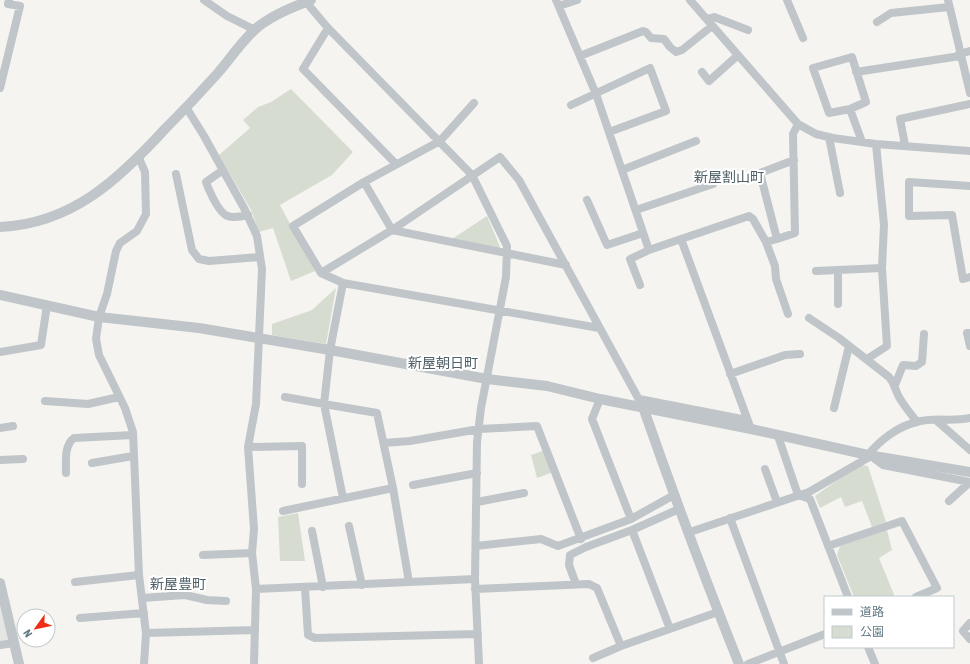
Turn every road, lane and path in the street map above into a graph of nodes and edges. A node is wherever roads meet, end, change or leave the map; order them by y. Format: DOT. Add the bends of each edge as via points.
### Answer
graph roads {
  1 [pos="9,0"];
  2 [pos="204,0"];
  3 [pos="576,0"];
  4 [pos="690,0"];
  5 [pos="787,0"];
  6 [pos="308,1"];
  7 [pos="557,3"];
  8 [pos="948,4"];
  9 [pos="709,22"];
  10 [pos="877,22"];
  11 [pos="328,28"];
  12 [pos="254,30"];
  13 [pos="748,30"];
  14 [pos="803,38"];
  15 [pos="970,51"];
  16 [pos="960,55"];
  17 [pos="580,56"];
  18 [pos="737,56"];
  19 [pos="702,72"];
  20 [pos="856,72"];
  21 [pos="0,88"];
  22 [pos="970,93"];
  23 [pos="596,94"];
  24 [pos="474,103"];
  25 [pos="970,104"];
  26 [pos="571,105"];
  27 [pos="186,107"];
  28 [pos="850,109"];
  29 [pos="798,124"];
  30 [pos="609,132"];
  31 [pos="829,137"];
  32 [pos="440,141"];
  33 [pos="696,141"];
  34 [pos="862,142"];
  35 [pos="876,144"];
  36 [pos="905,145"];
  37 [pos="970,151"];
  38 [pos="139,158"];
  39 [pos="794,160"];
  40 [pos="396,164"];
  41 [pos="223,170"];
  42 [pos="622,170"];
  43 [pos="176,174"];
  44 [pos="472,175"];
  45 [pos="364,182"];
  46 [pos="714,184"];
  47 [pos="970,186"];
  48 [pos="840,193"];
  49 [pos="587,200"];
  50 [pos="636,210"];
  51 [pos="248,215"];
  52 [pos="0,227"];
  53 [pos="392,230"];
  54 [pos="643,233"];
  55 [pos="681,239"];
  56 [pos="777,239"];
  57 [pos="766,242"];
  58 [pos="650,250"];
  59 [pos="508,254"];
  60 [pos="260,257"];
  61 [pos="566,265"];
  62 [pos="882,268"];
  63 [pos="838,270"];
  64 [pos="816,271"];
  65 [pos="321,273"];
  66 [pos="970,277"];
  67 [pos="343,283"];
  68 [pos="640,285"];
  69 [pos="0,295"];
  70 [pos="838,304"];
  71 [pos="47,305"];
  72 [pos="499,312"];
  73 [pos="788,314"];
  74 [pos="99,317"];
  75 [pos="809,318"];
  76 [pos="599,328"];
  77 [pos="970,333"];
  78 [pos="924,334"];
  79 [pos="258,338"];
  80 [pos="849,346"];
  81 [pos="970,346"];
  82 [pos="330,350"];
  83 [pos="0,352"];
  84 [pos="800,354"];
  85 [pos="867,359"];
  86 [pos="730,374"];
  87 [pos="487,379"];
  88 [pos="895,385"];
  89 [pos="119,397"];
  90 [pos="285,397"];
  91 [pos="600,399"];
  92 [pos="45,401"];
  93 [pos="641,403"];
  94 [pos="324,404"];
  95 [pos="834,408"];
  96 [pos="970,418"];
  97 [pos="938,421"];
  98 [pos="917,422"];
  99 [pos="749,424"];
  100 [pos="13,426"];
  101 [pos="0,428"];
  102 [pos="479,429"];
  103 [pos="133,435"];
  104 [pos="778,436"];
  105 [pos="384,443"];
  106 [pos="248,447"];
  107 [pos="970,450"];
  108 [pos="869,455"];
  109 [pos="133,456"];
  110 [pos="22,459"];
  111 [pos="0,460"];
  112 [pos="92,463"];
  113 [pos="765,469"];
  114 [pos="970,472"];
  115 [pos="66,473"];
  116 [pos="477,473"];
  117 [pos="970,482"];
  118 [pos="302,484"];
  119 [pos="413,485"];
  120 [pos="393,488"];
  121 [pos="524,493"];
  122 [pos="674,495"];
  123 [pos="798,496"];
  124 [pos="344,498"];
  125 [pos="950,501"];
  126 [pos="477,502"];
  127 [pos="777,502"];
  128 [pos="679,509"];
  129 [pos="283,511"];
  130 [pos="730,518"];
  131 [pos="631,519"];
  132 [pos="349,526"];
  133 [pos="632,530"];
  134 [pos="312,531"];
  135 [pos="690,532"];
  136 [pos="581,539"];
  137 [pos="476,546"];
  138 [pos="828,546"];
  139 [pos="252,553"];
  140 [pos="203,555"];
  141 [pos="139,575"];
  142 [pos="475,579"];
  143 [pos="75,582"];
  144 [pos="409,582"];
  145 [pos="0,583"];
  146 [pos="362,584"];
  147 [pos="576,584"];
  148 [pos="323,586"];
  149 [pos="305,588"];
  150 [pos="256,589"];
  151 [pos="475,589"];
  152 [pos="848,596"];
  153 [pos="918,596"];
  154 [pos="142,598"];
  155 [pos="226,601"];
  156 [pos="718,612"];
  157 [pos="144,613"];
  158 [pos="80,618"];
  159 [pos="970,623"];
  160 [pos="670,629"];
  161 [pos="256,630"];
  162 [pos="146,633"];
  163 [pos="478,634"];
  164 [pos="824,634"];
  165 [pos="970,639"];
  166 [pos="14,643"];
  167 [pos="0,645"];
  168 [pos="621,646"];
  169 [pos="868,648"];
  170 [pos="779,652"];
  171 [pos="593,658"];
  172 [pos="19,664"];
  173 [pos="144,664"];
  174 [pos="254,664"];
  175 [pos="479,664"];
  176 [pos="739,664"];
  177 [pos="748,664"];
  178 [pos="784,664"];
  179 [pos="875,664"];
  1 -- 21 [label="street" via="8,4 20,6"];
  2 -- 12 [label="street"];
  3 -- 7 [label="street"];
  4 -- 9 [label="street"];
  5 -- 14 [label="street"];
  6 -- 11 [label="street"];
  6 -- 12 [label="street"];
  7 -- 17 [label="street"];
  8 -- 10 [label="street" via="891,13"];
  8 -- 16 [label="street"];
  9 -- 13 [label="street" via="714,17"];
  9 -- 17 [label="street" via="682,50 676,52 664,39 651,38 642,31"];
  9 -- 18 [label="street"];
  11 -- 32 [label="street"];
  11 -- 40 [label="street" via="303,69"];
  12 -- 27 [label="street"];
  15 -- 16 [label="street"];
  16 -- 20 [label="street"];
  16 -- 22 [label="street"];
  17 -- 23 [label="street"];
  18 -- 19 [label="street" via="709,81"];
  18 -- 29 [label="street"];
  20 -- 28 [label="street" via="866,102"];
  20 -- 28 [label="street" via="852,57 813,68 828,113"];
  23 -- 26 [label="street"];
  23 -- 30 [label="street"];
  23 -- 30 [label="street" via="650,68 666,111"];
  24 -- 32 [label="street"];
  25 -- 36 [label="street" via="900,119"];
  27 -- 38 [label="street"];
  27 -- 41 [label="street"];
  28 -- 34 [label="street"];
  29 -- 31 [label="street" via="816,134"];
  29 -- 39 [label="street" via="793,134"];
  30 -- 42 [label="street"];
  31 -- 34 [label="street"];
  31 -- 48 [label="street"];
  32 -- 40 [label="street"];
  32 -- 44 [label="street"];
  33 -- 42 [label="street"];
  34 -- 35 [label="street"];
  35 -- 36 [label="street"];
  35 -- 62 [label="street" via="884,225"];
  36 -- 37 [label="street"];
  38 -- 52 [label="street" via="97,194 70,209 43,219"];
  38 -- 74 [label="street" via="145,172 146,214 137,231 120,243 116,251 107,294"];
  39 -- 56 [label="street" via="795,233"];
  39 -- 56 [label="street" via="760,173"];
  40 -- 45 [label="street"];
  41 -- 51 [label="street"];
  41 -- 51 [label="street" via="206,182 220,212 227,216"];
  42 -- 50 [label="street"];
  43 -- 60 [label="street" via="192,250 199,259 208,261"];
  44 -- 53 [label="street"];
  44 -- 59 [label="street" via="504,240"];
  44 -- 61 [label="street" via="500,157 519,180"];
  45 -- 53 [label="street"];
  45 -- 65 [label="street" via="294,226"];
  46 -- 50 [label="street"];
  47 -- 66 [label="street" via="909,182 909,216 952,215 963,279"];
  49 -- 54 [label="street" via="606,245"];
  50 -- 54 [label="street"];
  51 -- 60 [label="street" via="257,236"];
  53 -- 59 [label="street"];
  53 -- 65 [label="street"];
  54 -- 58 [label="street"];
  55 -- 57 [label="street" via="749,216"];
  55 -- 58 [label="street"];
  55 -- 86 [label="street"];
  56 -- 57 [label="street"];
  57 -- 73 [label="street"];
  58 -- 68 [label="street" via="630,258"];
  59 -- 61 [label="street"];
  59 -- 72 [label="street"];
  60 -- 79 [label="street" via="262,269"];
  61 -- 76 [label="street"];
  62 -- 63 [label="street"];
  62 -- 85 [label="street" via="887,346"];
  63 -- 64 [label="street"];
  63 -- 70 [label="street"];
  65 -- 67 [label="street"];
  67 -- 72 [label="street"];
  67 -- 82 [label="street"];
  69 -- 71 [label="street"];
  71 -- 74 [label="street"];
  71 -- 83 [label="street" via="41,344"];
  72 -- 76 [label="street"];
  72 -- 87 [label="street"];
  74 -- 79 [label="street" via="199,328"];
  74 -- 89 [label="street" via="96,339 99,355"];
  75 -- 80 [label="street"];
  76 -- 93 [label="street"];
  77 -- 81 [label="street" via="967,333"];
  78 -- 88 [label="street" via="922,362 916,366 903,365"];
  79 -- 82 [label="street"];
  79 -- 106 [label="street" via="256,404"];
  80 -- 85 [label="street"];
  80 -- 95 [label="street"];
  82 -- 87 [label="street"];
  82 -- 94 [label="street"];
  84 -- 86 [label="street" via="784,355"];
  85 -- 88 [label="street"];
  86 -- 99 [label="street"];
  87 -- 91 [label="street" via="548,386"];
  87 -- 102 [label="street"];
  88 -- 98 [label="street" via="898,395"];
  89 -- 92 [label="street" via="88,404"];
  89 -- 103 [label="street"];
  90 -- 94 [label="street"];
  91 -- 93 [label="street"];
  91 -- 131 [label="street" via="592,419"];
  93 -- 99 [label="street"];
  93 -- 122 [label="street"];
  94 -- 105 [label="street" via="377,413"];
  94 -- 124 [label="street"];
  96 -- 97 [label="street"];
  97 -- 98 [label="street"];
  97 -- 107 [label="street"];
  98 -- 108 [label="street" via="897,430 874,447"];
  99 -- 104 [label="street"];
  100 -- 101 [label="street"];
  102 -- 105 [label="street" via="410,442"];
  102 -- 116 [label="street"];
  102 -- 136 [label="street" via="537,426"];
  103 -- 109 [label="street"];
  103 -- 115 [label="street" via="74,438 68,447"];
  104 -- 108 [label="street"];
  104 -- 123 [label="street"];
  105 -- 120 [label="street"];
  106 -- 118 [label="street" via="302,446"];
  106 -- 139 [label="street" via="254,529"];
  108 -- 114 [label="street"];
  108 -- 117 [label="street" via="883,465"];
  108 -- 123 [label="street" via="818,487"];
  109 -- 112 [label="street"];
  109 -- 141 [label="street"];
  110 -- 111 [label="street"];
  113 -- 127 [label="street"];
  116 -- 119 [label="street"];
  116 -- 126 [label="street"];
  117 -- 125 [label="street"];
  120 -- 124 [label="street"];
  120 -- 144 [label="street"];
  121 -- 126 [label="street"];
  122 -- 128 [label="street"];
  122 -- 131 [label="street"];
  123 -- 127 [label="street"];
  123 -- 138 [label="street" via="810,499"];
  124 -- 129 [label="street"];
  126 -- 137 [label="street"];
  127 -- 130 [label="street"];
  128 -- 133 [label="street"];
  128 -- 135 [label="street"];
  130 -- 135 [label="street"];
  130 -- 170 [label="street"];
  131 -- 136 [label="street"];
  132 -- 146 [label="street"];
  133 -- 147 [label="street" via="586,546 570,555 570,565"];
  133 -- 160 [label="street"];
  134 -- 148 [label="street"];
  135 -- 156 [label="street"];
  136 -- 137 [label="street" via="558,546 541,539"];
  137 -- 142 [label="street"];
  138 -- 152 [label="street"];
  138 -- 153 [label="street" via="902,521 937,588"];
  139 -- 140 [label="street"];
  139 -- 150 [label="street"];
  141 -- 143 [label="street"];
  141 -- 154 [label="street"];
  142 -- 144 [label="street"];
  142 -- 151 [label="street"];
  144 -- 146 [label="street"];
  145 -- 166 [label="street"];
  146 -- 148 [label="street"];
  147 -- 151 [label="street"];
  147 -- 168 [label="street" via="590,584 597,588"];
  148 -- 149 [label="street"];
  149 -- 150 [label="street"];
  149 -- 163 [label="street" via="308,635 315,638"];
  150 -- 161 [label="street"];
  151 -- 163 [label="street"];
  154 -- 155 [label="street" via="185,595"];
  154 -- 157 [label="street"];
  156 -- 160 [label="street"];
  156 -- 176 [label="street"];
  157 -- 158 [label="street"];
  157 -- 162 [label="street"];
  159 -- 165 [label="street" via="963,631"];
  160 -- 168 [label="street"];
  161 -- 162 [label="street"];
  161 -- 174 [label="street"];
  162 -- 173 [label="street"];
  163 -- 175 [label="street"];
  164 -- 170 [label="street"];
  166 -- 167 [label="street"];
  166 -- 172 [label="street"];
  168 -- 171 [label="street"];
  169 -- 179 [label="street"];
  170 -- 177 [label="street"];
  170 -- 178 [label="street"];
}
